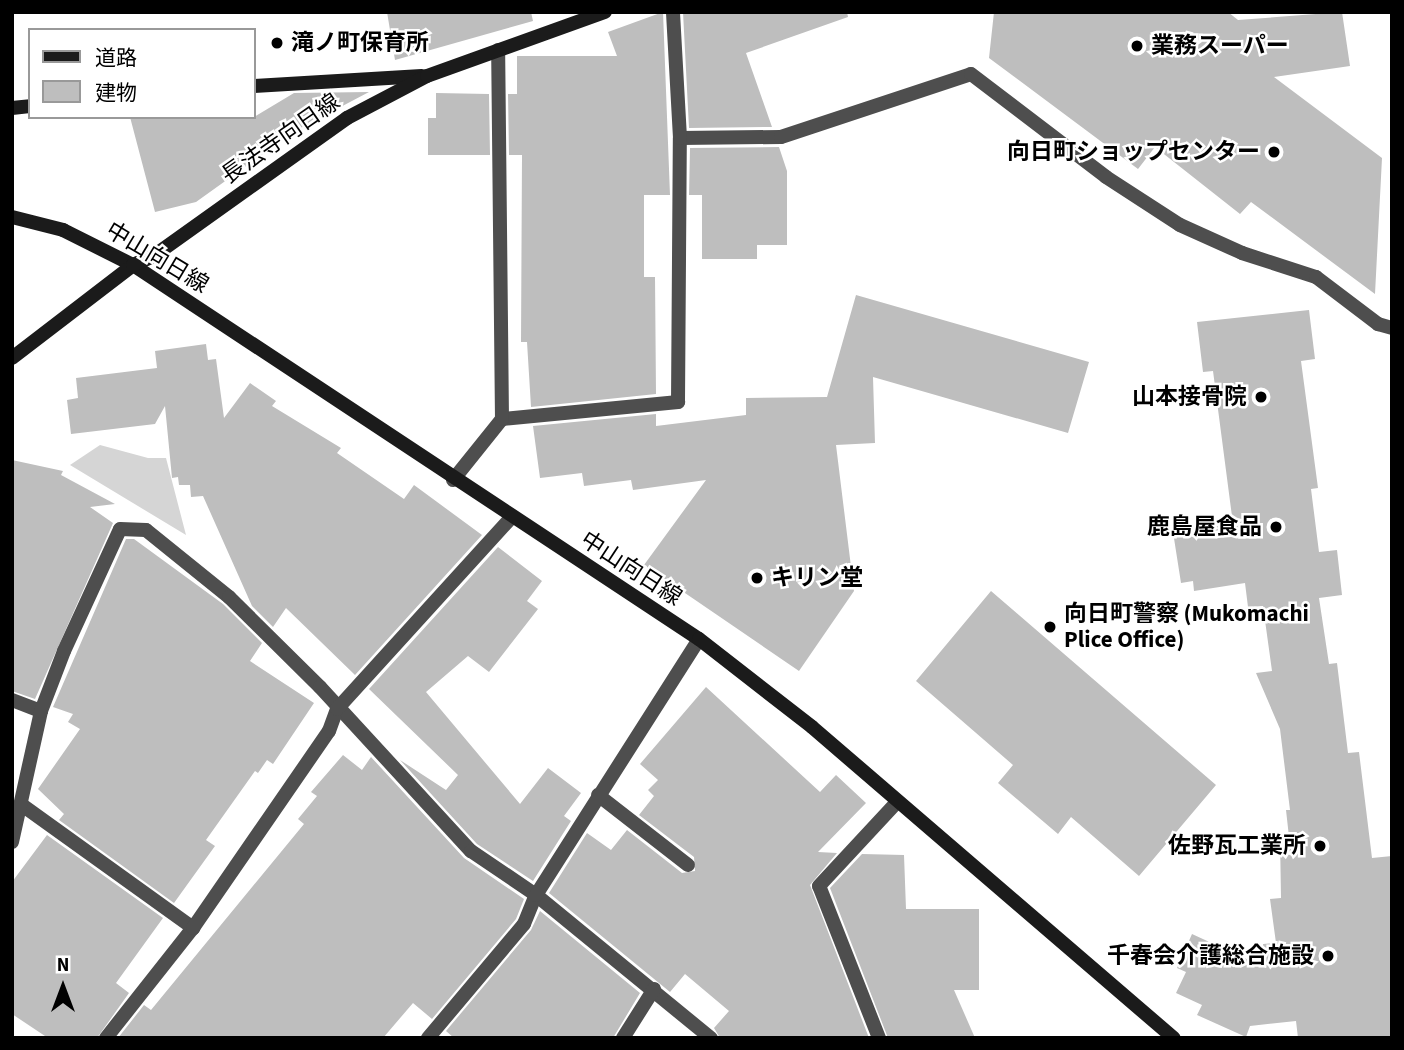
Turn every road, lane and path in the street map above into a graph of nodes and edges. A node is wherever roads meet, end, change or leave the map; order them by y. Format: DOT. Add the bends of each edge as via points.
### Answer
graph roads {
  1 [pos="605,12"];
  2 [pos="673,12"];
  3 [pos="498,50"];
  4 [pos="427,76"];
  5 [pos="256,86"];
  6 [pos="680,138"];
  7 [pos="12,217"];
  8 [pos="133,265"];
  9 [pos="1392,328"];
  10 [pos="12,358"];
  11 [pos="502,419"];
  12 [pos="453,480"];
  13 [pos="510,519"];
  14 [pos="699,639"];
  15 [pos="12,700"];
  16 [pos="337,709"];
  17 [pos="41,711"];
  18 [pos="598,795"];
  19 [pos="897,802"];
  20 [pos="22,805"];
  21 [pos="12,842"];
  22 [pos="688,865"];
  23 [pos="536,895"];
  24 [pos="193,928"];
  25 [pos="654,989"];
  26 [pos="106,1038"];
  27 [pos="428,1038"];
  28 [pos="623,1038"];
  29 [pos="711,1038"];
  30 [pos="879,1038"];
  31 [pos="1174,1038"];
  1 -- 3 [label="main road, 長法寺向日線"];
  2 -- 6 [label="street"];
  3 -- 4 [label="main road, 長法寺向日線"];
  3 -- 11 [label="street"];
  4 -- 5 [label="main road"];
  4 -- 8 [label="main road, 長法寺向日線" via="347,118 155,255"];
  6 -- 9 [label="street" via="781,137 971,74 1106,177 1180,225 1242,253 1315,277 1378,324"];
  6 -- 11 [label="street" via="678,402"];
  7 -- 8 [label="main road, 中山向日線" via="63,230"];
  8 -- 10 [label="main road, 長法寺向日線"];
  8 -- 12 [label="main road, 中山向日線"];
  11 -- 12 [label="street"];
  12 -- 13 [label="main road, 中山向日線"];
  13 -- 14 [label="main road, 中山向日線"];
  13 -- 16 [label="street"];
  14 -- 18 [label="street"];
  14 -- 19 [label="main road, 中山向日線" via="812,727"];
  15 -- 17 [label="street"];
  16 -- 17 [label="street" via="229,597 146,530 120,528"];
  16 -- 23 [label="street" via="471,851"];
  16 -- 24 [label="street" via="329,732"];
  17 -- 20 [label="street"];
  18 -- 22 [label="street"];
  18 -- 23 [label="street"];
  19 -- 30 [label="street" via="819,886"];
  19 -- 31 [label="main road, 中山向日線"];
  20 -- 21 [label="street"];
  20 -- 24 [label="street"];
  23 -- 25 [label="street"];
  23 -- 27 [label="street" via="524,924"];
  24 -- 26 [label="street"];
  25 -- 28 [label="street"];
  25 -- 29 [label="street"];
}
